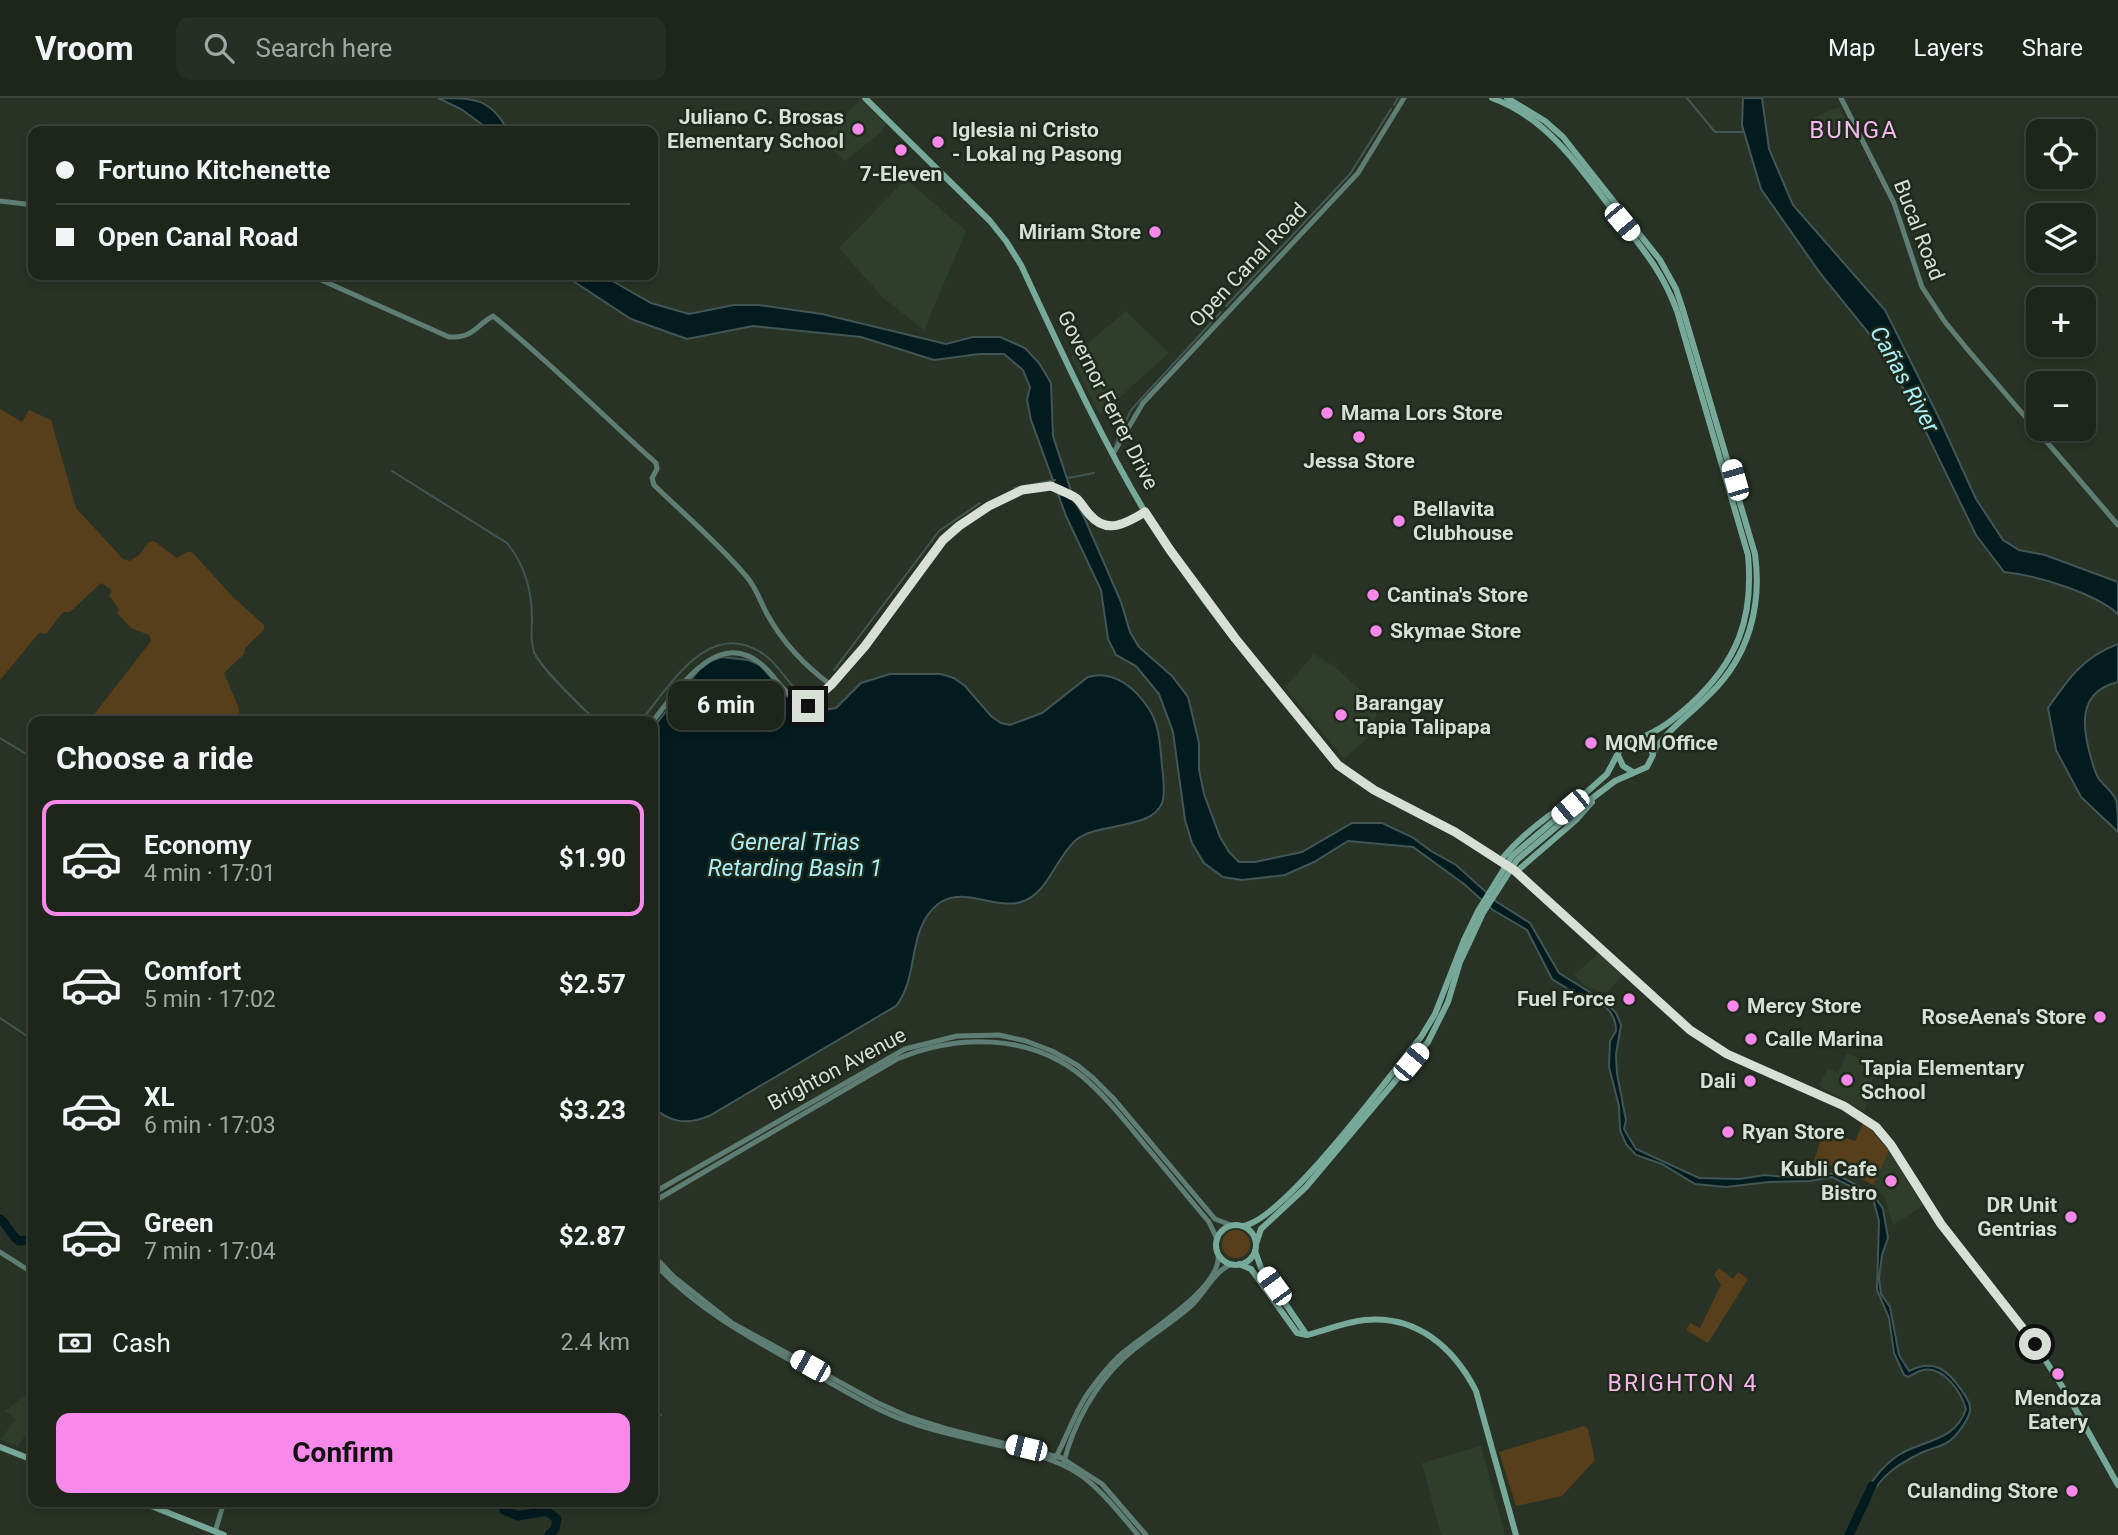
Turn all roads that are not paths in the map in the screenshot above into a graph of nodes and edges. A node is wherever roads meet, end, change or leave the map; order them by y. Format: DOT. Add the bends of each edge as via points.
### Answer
graph roads {
  1 [pos="865,98"];
  2 [pos="1404,98"];
  3 [pos="1492,98"];
  4 [pos="1507,98"];
  5 [pos="1841,98"];
  6 [pos="0,201"];
  7 [pos="28,204"];
  8 [pos="321,280"];
  9 [pos="1114,454"];
  10 [pos="1145,512"];
  11 [pos="2118,525"];
  12 [pos="831,685"];
  13 [pos="657,716"];
  14 [pos="1640,738"];
  15 [pos="1653,752"];
  16 [pos="1618,755"];
  17 [pos="1633,772"];
  18 [pos="1603,784"];
  19 [pos="1501,860"];
  20 [pos="1516,872"];
  21 [pos="1466,942"];
  22 [pos="658,1190"];
  23 [pos="658,1199"];
  24 [pos="1231,1225"];
  25 [pos="1244,1226"];
  26 [pos="1217,1239"];
  27 [pos="1256,1246"];
  28 [pos="0,1252"];
  29 [pos="1218,1254"];
  30 [pos="658,1260"];
  31 [pos="1236,1264"];
  32 [pos="658,1267"];
  33 [pos="28,1270"];
  34 [pos="1307,1335"];
  35 [pos="0,1447"];
  36 [pos="28,1458"];
  37 [pos="1055,1458"];
  38 [pos="1064,1462"];
  39 [pos="2118,1485"];
  40 [pos="153,1507"];
  41 [pos="223,1507"];
  42 [pos="215,1533"];
  43 [pos="225,1535"];
  44 [pos="1138,1535"];
  45 [pos="1146,1535"];
  46 [pos="1516,1535"];
  1 -- 9 [label="main road, Governor Ferrer Drive" via="1009,245"];
  2 -- 9 [label="street, Open Canal Road" via="1358,173 1143,403"];
  3 -- 14 [label="main road" via="1558,141 1661,274 1677,311 1748,555 1745,621 1726,665 1668,724"];
  4 -- 15 [label="main road" via="1563,137 1667,271 1687,323 1755,554 1756,608 1741,652 1721,683"];
  5 -- 11 [label="street, Bucal Road" via="1895,203 1924,291 1968,350"];
  6 -- 7 [label="street"];
  8 -- 12 [label="street" via="449,337 473,333 493,316 656,463 654,485 748,578 788,645"];
  9 -- 10 [label="main road, Governor Ferrer Drive"];
  10 -- 12 [label="street" via="1120,525 1104,526 1074,496 1051,486 1022,490 989,506 953,530"];
  10 -- 19 [label="main road, Governor Ferrer Drive" via="1235,638 1334,762 1374,790"];
  12 -- 13 [label="street" via="809,702 799,702 759,662 725,654 698,666"];
  14 -- 15 [label="main road"];
  14 -- 16 [label="main road" via="1624,742"];
  15 -- 17 [label="main road" via="1647,767"];
  16 -- 17 [label="main road" via="1623,766"];
  16 -- 18 [label="main road"];
  17 -- 18 [label="main road"];
  18 -- 19 [label="main road" via="1562,806"];
  18 -- 20 [label="main road" via="1576,820"];
  18 -- 21 [label="main road, bridge" via="1512,856 1478,911"];
  19 -- 20 [label="main road, Governor Ferrer Drive"];
  20 -- 39 [label="main road, Governor Ferrer Drive" via="1690,1030 1714,1047 1844,1106 1876,1127 1941,1224 2035,1344"];
  21 -- 25 [label="main road" via="1421,1037 1302,1182 1255,1223"];
  21 -- 27 [label="main road" via="1448,1002 1428,1041 1306,1187 1261,1229"];
  22 -- 24 [label="street, Brighton Avenue" via="905,1049 957,1036 999,1035 1052,1051 1085,1070 1115,1099 1215,1219"];
  23 -- 26 [label="street, Brighton Avenue" via="897,1059 954,1042 999,1042 1051,1057 1099,1091 1209,1222"];
  24 -- 25 [label="main road"];
  24 -- 26 [label="main road"];
  25 -- 27 [label="main road"];
  26 -- 29 [label="main road"];
  27 -- 31 [label="main road" via="1249,1259"];
  27 -- 34 [label="main road" via="1261,1268"];
  28 -- 33 [label="street"];
  29 -- 31 [label="main road"];
  29 -- 37 [label="street" via="1220,1263 1200,1291 1119,1357 1089,1390"];
  30 -- 37 [label="street" via="714,1311 876,1402 908,1417"];
  31 -- 34 [label="main road" via="1251,1269 1295,1331"];
  31 -- 38 [label="street" via="1223,1269 1192,1305 1121,1360 1094,1394"];
  32 -- 37 [label="street" via="740,1333 889,1414 945,1434"];
  34 -- 46 [label="main road" via="1368,1320 1398,1323 1420,1330 1453,1355 1476,1391"];
  35 -- 36 [label="main road"];
  37 -- 38 [label="street"];
  38 -- 44 [label="street" via="1099,1490"];
  38 -- 45 [label="street" via="1102,1484"];
  40 -- 42 [label="main road"];
  41 -- 42 [label="street"];
  42 -- 43 [label="main road"];
}
